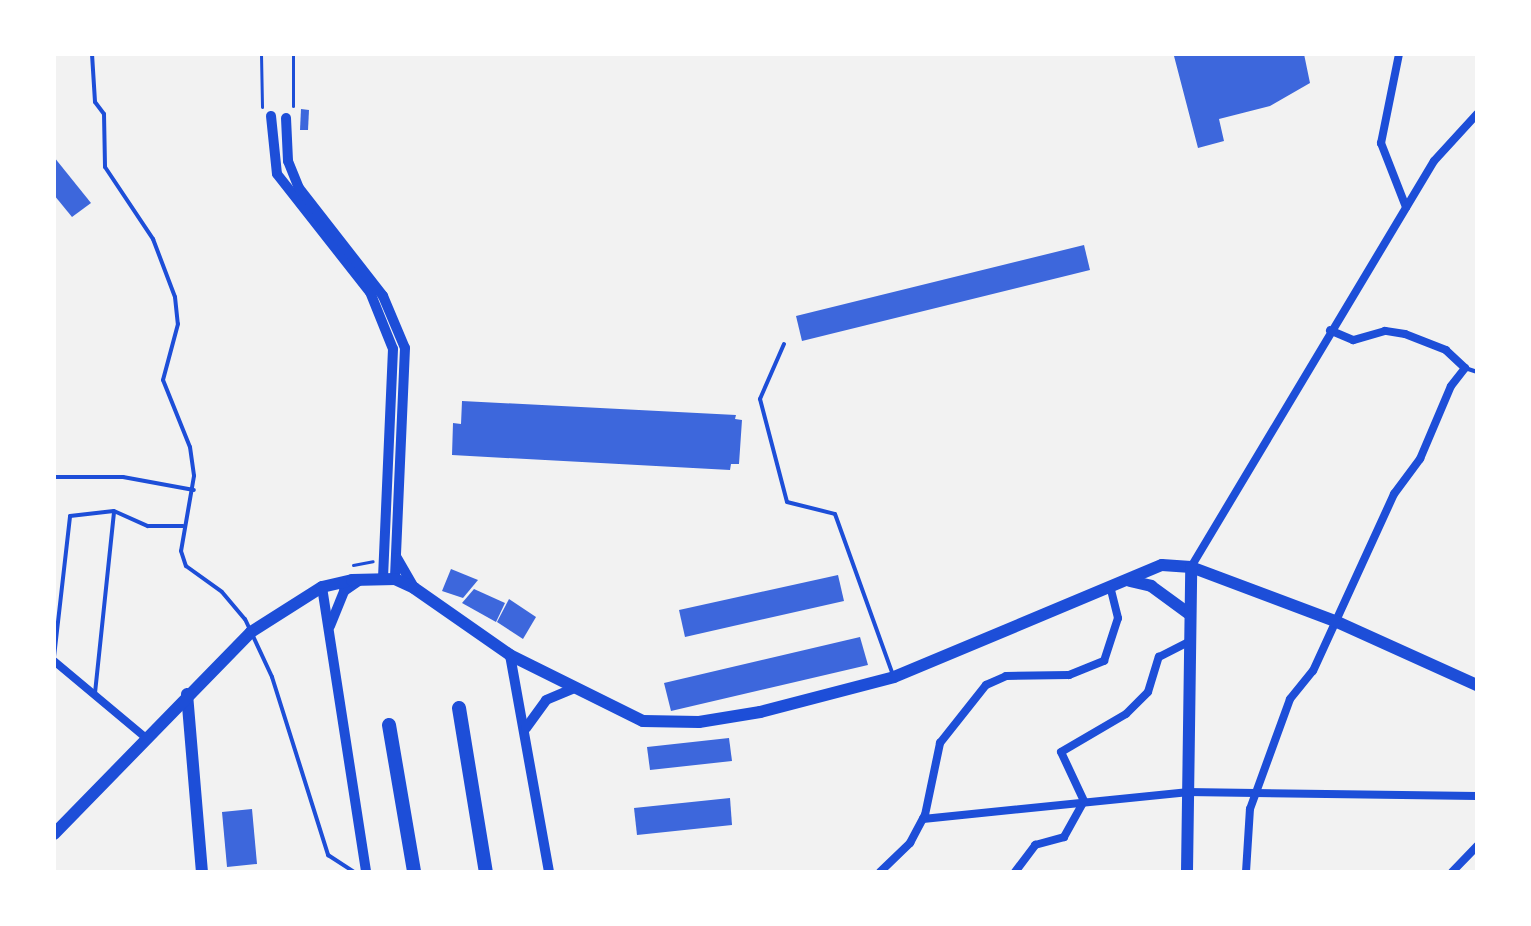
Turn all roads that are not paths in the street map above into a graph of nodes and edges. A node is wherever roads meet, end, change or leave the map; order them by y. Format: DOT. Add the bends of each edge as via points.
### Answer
graph roads {
  1 [pos="92,54"];
  2 [pos="1399,54"];
  3 [pos="267,112"];
  4 [pos="1477,114"];
  5 [pos="286,118"];
  6 [pos="1406,207"];
  7 [pos="1330,330"];
  8 [pos="784,344"];
  9 [pos="1465,368"];
  10 [pos="1477,372"];
  11 [pos="54,477"];
  12 [pos="194,490"];
  13 [pos="114,511"];
  14 [pos="183,526"];
  15 [pos="396,557"];
  16 [pos="1191,567"];
  17 [pos="361,579"];
  18 [pos="389,579"];
  19 [pos="1130,581"];
  20 [pos="322,587"];
  21 [pos="414,588"];
  22 [pos="1111,590"];
  23 [pos="1188,613"];
  24 [pos="1335,621"];
  25 [pos="251,632"];
  26 [pos="329,632"];
  27 [pos="1188,642"];
  28 [pos="510,655"];
  29 [pos="54,659"];
  30 [pos="894,677"];
  31 [pos="1477,685"];
  32 [pos="574,688"];
  33 [pos="95,693"];
  34 [pos="187,694"];
  35 [pos="459,708"];
  36 [pos="389,725"];
  37 [pos="526,730"];
  38 [pos="146,738"];
  39 [pos="1187,792"];
  40 [pos="1255,793"];
  41 [pos="1477,796"];
  42 [pos="1083,804"];
  43 [pos="923,819"];
  44 [pos="54,834"];
  45 [pos="1477,846"];
  46 [pos="202,872"];
  47 [pos="354,872"];
  48 [pos="366,872"];
  49 [pos="414,872"];
  50 [pos="486,872"];
  51 [pos="549,872"];
  52 [pos="880,872"];
  53 [pos="1015,872"];
  54 [pos="1187,872"];
  55 [pos="1246,872"];
  56 [pos="1452,872"];
  1 -- 12 [label="lane" via="95,102 104,114 105,167 153,239 175,297 178,324 163,380 190,447"];
  2 -- 6 [label="street" via="1381,143"];
  3 -- 18 [label="street" via="277,174 370,292 393,349"];
  4 -- 6 [label="street" via="1456,131"];
  5 -- 15 [label="street" via="288,161 299,188 383,296 405,348"];
  6 -- 7 [label="street"];
  7 -- 9 [label="street" via="1353,340 1385,331 1405,334 1446,350"];
  7 -- 16 [label="street"];
  8 -- 30 [label="lane" via="760,399 787,502 835,514"];
  9 -- 10 [label="lane"];
  9 -- 24 [label="street" via="1451,386 1420,459 1394,494"];
  11 -- 12 [label="lane" via="123,477"];
  12 -- 14 [label="lane"];
  13 -- 14 [label="lane" via="148,526"];
  13 -- 29 [label="lane" via="70,516"];
  13 -- 33 [label="lane"];
  14 -- 25 [label="lane" via="186,566 235,604"];
  15 -- 18 [label="street"];
  15 -- 21 [label="street"];
  16 -- 19 [label="main road" via="1162,565"];
  16 -- 23 [label="main road"];
  16 -- 24 [label="main road"];
  17 -- 18 [label="main road"];
  17 -- 20 [label="main road"];
  17 -- 26 [label="street" via="337,603"];
  18 -- 21 [label="main road"];
  19 -- 22 [label="main road"];
  19 -- 23 [label="main road" via="1151,586"];
  20 -- 25 [label="main road"];
  20 -- 26 [label="street"];
  21 -- 28 [label="main road"];
  22 -- 30 [label="main road"];
  22 -- 43 [label="street" via="1118,618 1104,661 1069,675 1006,676 986,685 940,743"];
  23 -- 27 [label="main road"];
  24 -- 31 [label="main road"];
  24 -- 40 [label="street" via="1313,671 1290,699"];
  25 -- 34 [label="main road"];
  25 -- 47 [label="lane" via="276,689 328,855"];
  26 -- 48 [label="street"];
  27 -- 39 [label="main road"];
  27 -- 42 [label="street" via="1159,657 1148,692 1126,714 1061,752"];
  28 -- 32 [label="main road"];
  28 -- 37 [label="street"];
  29 -- 33 [label="street"];
  30 -- 32 [label="main road" via="699,722 643,721"];
  32 -- 37 [label="street" via="546,700 530,716"];
  33 -- 38 [label="street"];
  34 -- 38 [label="main road"];
  34 -- 46 [label="main road"];
  35 -- 50 [label="highway"];
  36 -- 49 [label="highway"];
  37 -- 51 [label="street"];
  38 -- 44 [label="main road"];
  39 -- 40 [label="street"];
  39 -- 42 [label="street"];
  39 -- 54 [label="main road"];
  40 -- 41 [label="street"];
  40 -- 55 [label="street"];
  42 -- 43 [label="street"];
  42 -- 53 [label="street" via="1064,837 1035,845"];
  43 -- 52 [label="street" via="910,843"];
  45 -- 56 [label="street"];
}
